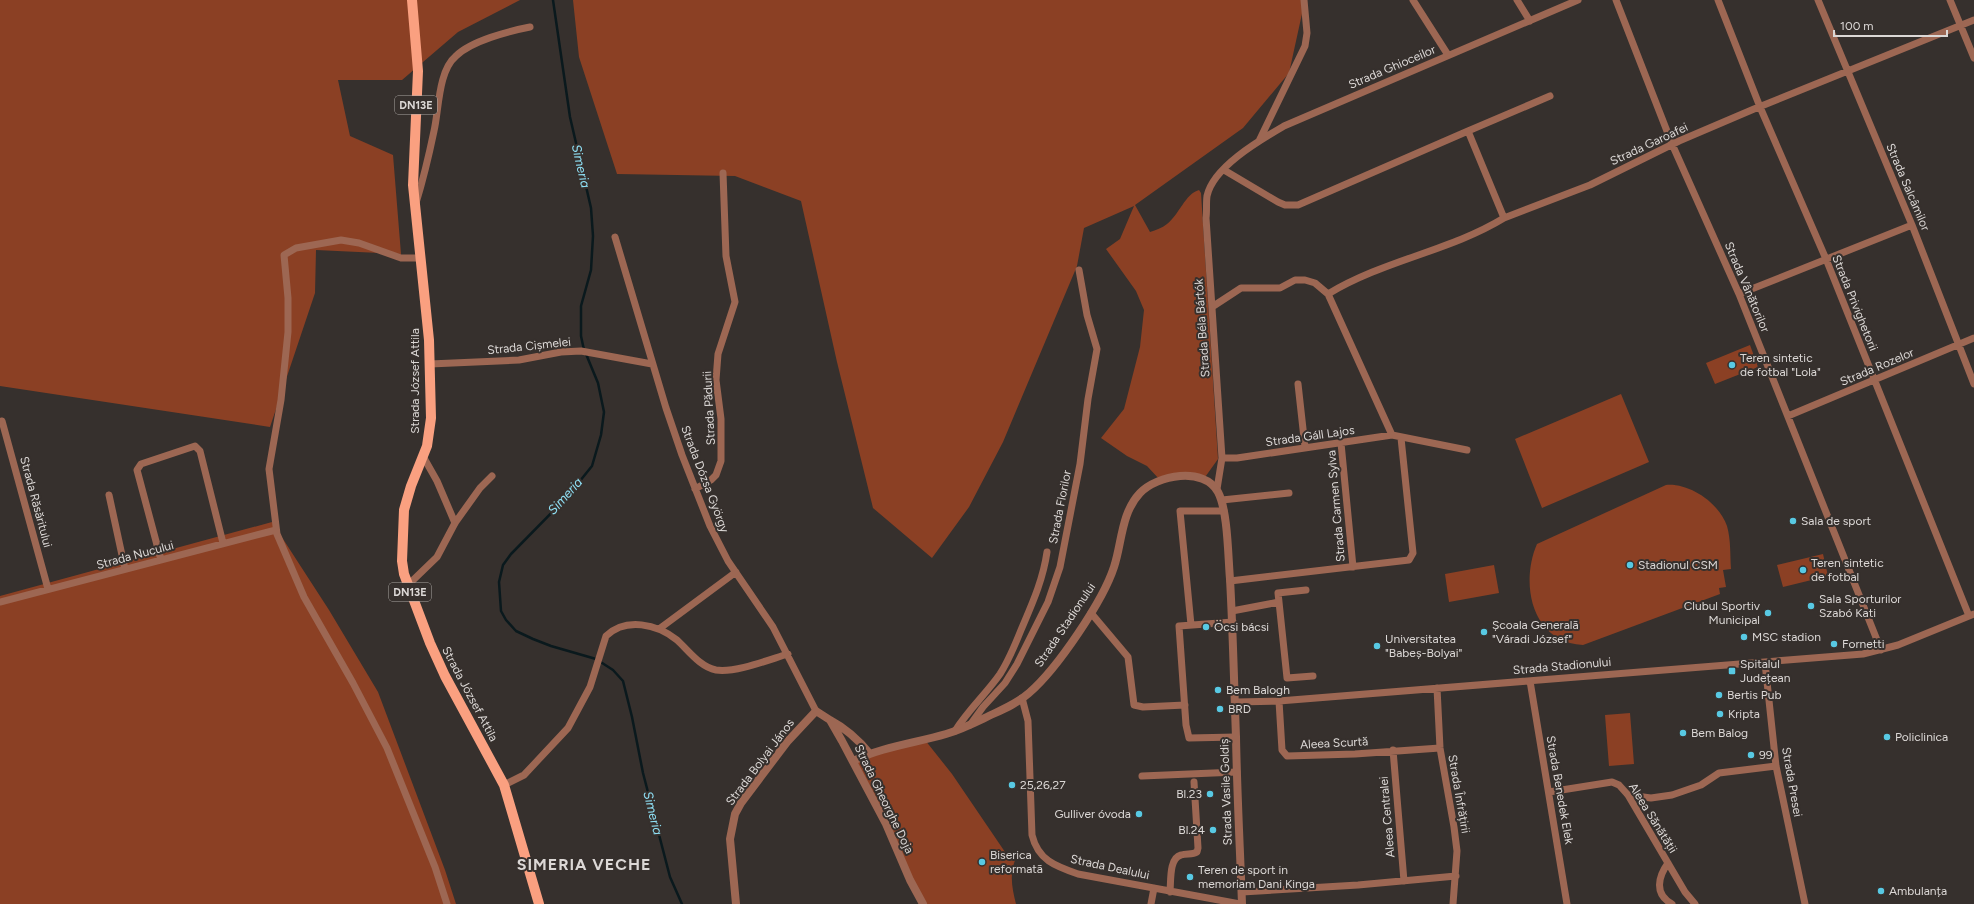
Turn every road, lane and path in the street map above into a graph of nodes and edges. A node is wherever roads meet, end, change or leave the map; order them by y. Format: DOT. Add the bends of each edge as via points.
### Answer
graph roads {
  1 [pos="412,0"];
  2 [pos="1304,0"];
  3 [pos="1413,0"];
  4 [pos="1517,0"];
  5 [pos="1578,0"];
  6 [pos="1616,0"];
  7 [pos="1718,0"];
  8 [pos="1818,0"];
  9 [pos="1950,0"];
  10 [pos="1974,20"];
  11 [pos="1530,21"];
  12 [pos="1960,26"];
  13 [pos="530,27"];
  14 [pos="1448,55"];
  15 [pos="1974,58"];
  16 [pos="1847,71"];
  17 [pos="1550,96"];
  18 [pos="1760,107"];
  19 [pos="1468,131"];
  20 [pos="1258,141"];
  21 [pos="1672,144"];
  22 [pos="1224,170"];
  23 [pos="723,173"];
  24 [pos="414,210"];
  25 [pos="1504,218"];
  26 [pos="1912,225"];
  27 [pos="615,237"];
  28 [pos="421,258"];
  29 [pos="1826,259"];
  30 [pos="1080,270"];
  31 [pos="1328,294"];
  32 [pos="1739,294"];
  33 [pos="1212,307"];
  34 [pos="1974,338"];
  35 [pos="1958,344"];
  36 [pos="430,364"];
  37 [pos="652,364"];
  38 [pos="1874,380"];
  39 [pos="1298,384"];
  40 [pos="1974,384"];
  41 [pos="1788,416"];
  42 [pos="2,421"];
  43 [pos="1392,435"];
  44 [pos="1401,438"];
  45 [pos="1341,443"];
  46 [pos="1305,447"];
  47 [pos="1467,450"];
  48 [pos="424,458"];
  49 [pos="1222,458"];
  50 [pos="492,476"];
  51 [pos="695,489"];
  52 [pos="1217,489"];
  53 [pos="1289,493"];
  54 [pos="109,494"];
  55 [pos="1222,500"];
  56 [pos="1224,511"];
  57 [pos="455,523"];
  58 [pos="276,530"];
  59 [pos="223,543"];
  60 [pos="1047,552"];
  61 [pos="161,560"];
  62 [pos="1353,567"];
  63 [pos="126,569"];
  64 [pos="736,572"];
  65 [pos="1230,581"];
  66 [pos="408,585"];
  67 [pos="48,589"];
  68 [pos="1306,590"];
  69 [pos="0,602"];
  70 [pos="1279,602"];
  71 [pos="1232,611"];
  72 [pos="1090,613"];
  73 [pos="1972,615"];
  74 [pos="1233,622"];
  75 [pos="1191,625"];
  76 [pos="659,629"];
  77 [pos="1882,650"];
  78 [pos="788,654"];
  79 [pos="1765,662"];
  80 [pos="1313,676"];
  81 [pos="1530,681"];
  82 [pos="1437,688"];
  83 [pos="1022,698"];
  84 [pos="1279,701"];
  85 [pos="1236,702"];
  86 [pos="1185,705"];
  87 [pos="816,711"];
  88 [pos="830,720"];
  89 [pos="970,725"];
  90 [pos="955,731"];
  91 [pos="1236,737"];
  92 [pos="1440,748"];
  93 [pos="1393,750"];
  94 [pos="870,754"];
  95 [pos="853,761"];
  96 [pos="1776,766"];
  97 [pos="1237,772"];
  98 [pos="1142,776"];
  99 [pos="1194,782"];
  100 [pos="504,785"];
  101 [pos="1549,792"];
  102 [pos="1628,795"];
  103 [pos="1668,863"];
  104 [pos="1456,876"];
  105 [pos="1404,881"];
  106 [pos="1154,888"];
  107 [pos="1170,892"];
  108 [pos="1242,892"];
  109 [pos="447,904"];
  110 [pos="539,904"];
  111 [pos="736,904"];
  112 [pos="923,904"];
  113 [pos="1151,904"];
  114 [pos="1241,904"];
  115 [pos="1453,904"];
  116 [pos="1568,904"];
  117 [pos="1672,904"];
  118 [pos="1695,904"];
  119 [pos="1805,904"];
  1 -- 24 [label="main road, DN13E" via="418,71"];
  2 -- 20 [label="street" via="1307,34 1305,46"];
  3 -- 14 [label="street"];
  4 -- 11 [label="street"];
  5 -- 11 [label="street, Strada Ghioceilor"];
  6 -- 21 [label="street, Strada Vânătorilor"];
  7 -- 18 [label="street, Strada Privighetorii"];
  8 -- 16 [label="street, Strada Salcâmilor"];
  9 -- 12 [label="street"];
  10 -- 12 [label="street, Strada Garoafei"];
  11 -- 14 [label="street, Strada Ghioceilor"];
  12 -- 15 [label="street"];
  12 -- 16 [label="street, Strada Garoafei"];
  13 -- 24 [label="street, Strada József Attila" via="490,38 461,52 451,61 440,92 434,129"];
  14 -- 20 [label="street, Strada Ghioceilor" via="1300,118"];
  16 -- 18 [label="street, Strada Garoafei"];
  16 -- 26 [label="street, Strada Salcâmilor"];
  17 -- 19 [label="street"];
  18 -- 21 [label="street, Strada Garoafei"];
  18 -- 29 [label="street, Strada Privighetorii"];
  19 -- 22 [label="street" via="1298,205 1278,202"];
  19 -- 25 [label="street"];
  20 -- 22 [label="street, Strada Ghioceilor"];
  21 -- 25 [label="street, Strada Garoafei" via="1590,185"];
  21 -- 32 [label="street, Strada Vânătorilor"];
  22 -- 33 [label="street, Strada Béla Bártók" via="1207,196"];
  23 -- 51 [label="street, Strada Pădurii" via="726,256 734,302 718,354 716,380 721,426 721,461 716,475"];
  24 -- 28 [label="main road, Strada József Attila / DN13E"];
  25 -- 31 [label="street, Strada Garoafei" via="1483,230 1372,271"];
  26 -- 29 [label="street"];
  26 -- 35 [label="street, Strada Salcâmilor"];
  27 -- 37 [label="street, Strada Dózsa György"];
  28 -- 36 [label="main road, Strada József Attila / DN13E"];
  28 -- 58 [label="street" via="402,258 359,243 341,240 296,248 284,255 288,332 281,400 268,469"];
  29 -- 32 [label="street"];
  29 -- 38 [label="street, Strada Privighetorii"];
  30 -- 89 [label="street, Strada Florilor" via="1096,349 1080,464 1060,567 1048,602 1017,664 1005,684 982,707"];
  31 -- 33 [label="street" via="1315,283 1296,280 1280,288 1241,288"];
  31 -- 43 [label="street"];
  32 -- 41 [label="street, Strada Vânătorilor"];
  33 -- 49 [label="street, Strada Béla Bártók"];
  34 -- 35 [label="street, Strada Rozelor"];
  35 -- 38 [label="street, Strada Rozelor"];
  35 -- 40 [label="street, Strada Salcâmilor"];
  36 -- 37 [label="street, Strada Cișmelei" via="519,360 580,351"];
  36 -- 48 [label="main road, Strada József Attila / DN13E" via="430,430"];
  37 -- 51 [label="street, Strada Dózsa György"];
  38 -- 41 [label="street, Strada Rozelor"];
  38 -- 73 [label="street, Strada Privighetorii"];
  39 -- 46 [label="street"];
  41 -- 77 [label="street, Strada Vânătorilor"];
  42 -- 67 [label="street, Strada Răsăritului"];
  43 -- 44 [label="street, Strada Gáll Lajos"];
  43 -- 45 [label="street, Strada Gáll Lajos"];
  44 -- 47 [label="street, Strada Gáll Lajos"];
  44 -- 62 [label="street" via="1412,557 1410,560"];
  45 -- 46 [label="street, Strada Gáll Lajos"];
  45 -- 62 [label="street, Strada Carmen Sylva"];
  46 -- 49 [label="street, Strada Gáll Lajos"];
  48 -- 57 [label="street"];
  48 -- 66 [label="main road, Strada József Attila / DN13E" via="411,486 404,510 402,561"];
  49 -- 52 [label="street, Strada Béla Bártók"];
  50 -- 57 [label="street" via="480,488"];
  51 -- 64 [label="street, Strada Dózsa György" via="710,526"];
  52 -- 55 [label="street"];
  52 -- 72 [label="street, Strada Stadionului" via="1194,477 1177,477 1160,480 1140,493 1126,518 1112,573"];
  53 -- 55 [label="street"];
  54 -- 63 [label="street"];
  55 -- 56 [label="street"];
  56 -- 65 [label="street"];
  56 -- 75 [label="street" via="1180,511"];
  57 -- 66 [label="street" via="437,557"];
  58 -- 59 [label="street, Strada Nucului"];
  58 -- 109 [label="street" via="304,597 387,748 435,867"];
  59 -- 61 [label="street, Strada Nucului"];
  59 -- 61 [label="street" via="200,451 196,446 138,466"];
  60 -- 90 [label="street, Strada Florilor" via="1037,592 1008,659"];
  61 -- 63 [label="street, Strada Nucului"];
  62 -- 65 [label="street"];
  63 -- 67 [label="street, Strada Nucului"];
  64 -- 76 [label="street"];
  64 -- 78 [label="street, Strada Dózsa György"];
  65 -- 71 [label="street"];
  66 -- 100 [label="main road, Strada József Attila / DN13E" via="445,676"];
  67 -- 69 [label="street, Strada Nucului"];
  68 -- 70 [label="street" via="1278,593"];
  70 -- 71 [label="street"];
  70 -- 80 [label="street" via="1287,678"];
  71 -- 74 [label="street"];
  72 -- 83 [label="street, Strada Stadionului" via="1054,665"];
  72 -- 86 [label="street" via="1128,657 1134,706"];
  73 -- 77 [label="street, Strada Stadionului"];
  74 -- 75 [label="street"];
  74 -- 85 [label="street"];
  75 -- 86 [label="street" via="1179,626"];
  76 -- 78 [label="street" via="675,639 700,662 714,669 729,670"];
  76 -- 100 [label="street" via="635,624 612,631 606,636 590,687 568,728 524,774"];
  77 -- 79 [label="street, Strada Stadionului" via="1828,658"];
  78 -- 87 [label="street, Strada Dózsa György"];
  79 -- 81 [label="street, Strada Stadionului"];
  79 -- 96 [label="street, Strada Presei"];
  81 -- 82 [label="street, Strada Stadionului"];
  81 -- 101 [label="street, Strada Benedek Elek"];
  82 -- 84 [label="street, Strada Stadionului"];
  82 -- 92 [label="street, Strada Înfrățirii"];
  83 -- 89 [label="street, Strada Stadionului"];
  83 -- 106 [label="street, Strada Dealului" via="1028,721 1032,835 1038,851 1052,863 1078,874"];
  84 -- 85 [label="street, Strada Stadionului"];
  84 -- 93 [label="street, Aleea Scurtă" via="1282,750 1287,756"];
  85 -- 91 [label="street, Strada Vasile Goldiș"];
  86 -- 91 [label="street" via="1189,738"];
  87 -- 88 [label="street, Strada Gheorghe Doja"];
  87 -- 111 [label="street, Strada Bolyai János" via="787,742 735,814 730,839"];
  88 -- 94 [label="street" via="853,735"];
  88 -- 95 [label="street, Strada Gheorghe Doja"];
  89 -- 90 [label="street, Strada Stadionului"];
  90 -- 94 [label="street, Strada Stadionului"];
  91 -- 97 [label="street, Strada Vasile Goldiș"];
  92 -- 93 [label="street, Aleea Scurtă"];
  92 -- 104 [label="street, Strada Înfrățirii" via="1457,851"];
  93 -- 105 [label="street, Aleea Centralei"];
  94 -- 95 [label="street, Strada Stadionului"];
  95 -- 112 [label="street, Strada Gheorghe Doja"];
  96 -- 102 [label="street" via="1719,773 1701,785 1672,795 1651,798"];
  96 -- 119 [label="street, Strada Presei"];
  97 -- 98 [label="street"];
  97 -- 108 [label="street, Strada Vasile Goldiș"];
  99 -- 107 [label="street" via="1198,848 1194,854 1176,857 1173,862"];
  100 -- 110 [label="main road, Strada József Attila / DN13E"];
  101 -- 102 [label="street, Aleea Sănătății" via="1612,782 1619,785"];
  101 -- 116 [label="street, Strada Benedek Elek"];
  102 -- 103 [label="street, Aleea Sănătății"];
  103 -- 117 [label="street, Aleea Sănătății" via="1659,879 1659,887 1664,897"];
  103 -- 118 [label="street, Aleea Sănătății"];
  104 -- 105 [label="street"];
  104 -- 115 [label="street, Strada Înfrățirii"];
  105 -- 108 [label="street"];
  106 -- 107 [label="street, Strada Dealului"];
  106 -- 113 [label="street"];
  107 -- 114 [label="street, Strada Dealului"];
  108 -- 114 [label="street, Strada Vasile Goldiș"];
}
